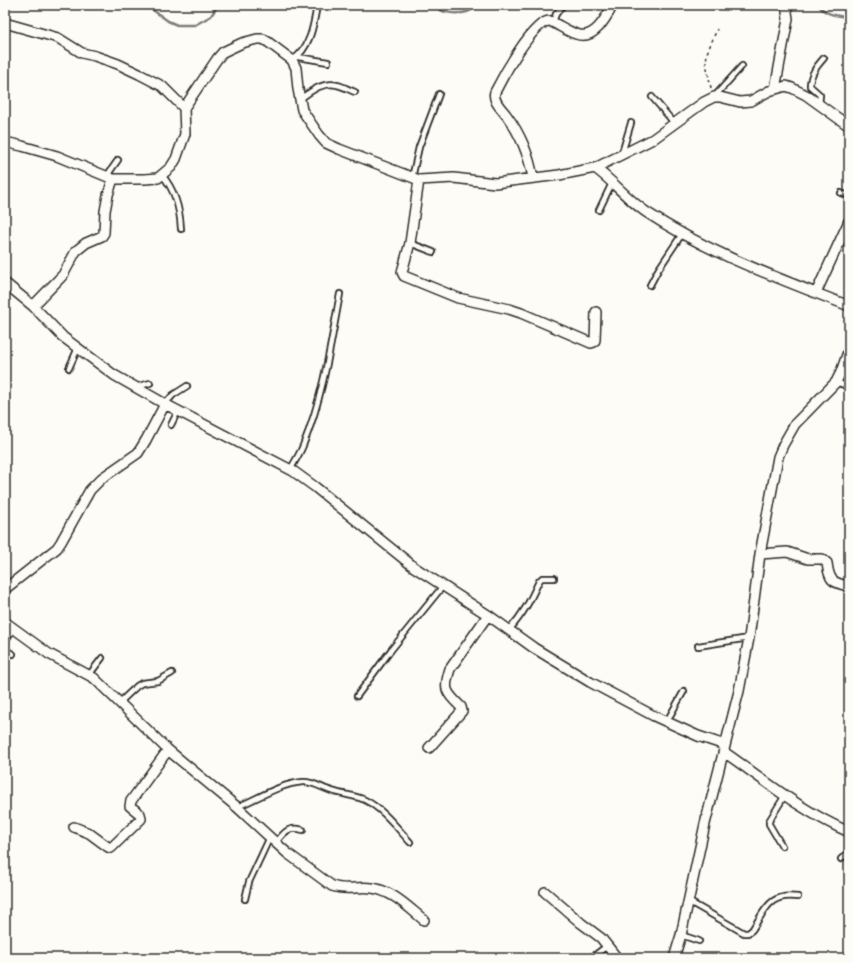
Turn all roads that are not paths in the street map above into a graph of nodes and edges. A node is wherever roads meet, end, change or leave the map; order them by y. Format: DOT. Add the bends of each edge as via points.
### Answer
graph roads {
  1 [pos="316,5"];
  2 [pos="563,5"];
  3 [pos="786,5"];
  4 [pos="611,6"];
  5 [pos="553,22"];
  6 [pos="5,23"];
  7 [pos="295,58"];
  8 [pos="824,58"];
  9 [pos="328,62"];
  10 [pos="742,66"];
  11 [pos="775,89"];
  12 [pos="355,92"];
  13 [pos="440,94"];
  14 [pos="652,97"];
  15 [pos="712,97"];
  16 [pos="300,99"];
  17 [pos="819,105"];
  18 [pos="184,108"];
  19 [pos="631,123"];
  20 [pos="675,124"];
  21 [pos="849,126"];
  22 [pos="5,142"];
  23 [pos="621,156"];
  24 [pos="118,160"];
  25 [pos="595,168"];
  26 [pos="162,175"];
  27 [pos="110,178"];
  28 [pos="534,178"];
  29 [pos="415,179"];
  30 [pos="612,182"];
  31 [pos="841,193"];
  32 [pos="849,196"];
  33 [pos="600,210"];
  34 [pos="849,221"];
  35 [pos="181,229"];
  36 [pos="682,234"];
  37 [pos="410,243"];
  38 [pos="433,252"];
  39 [pos="5,283"];
  40 [pos="650,285"];
  41 [pos="816,293"];
  42 [pos="340,294"];
  43 [pos="33,306"];
  44 [pos="849,306"];
  45 [pos="596,312"];
  46 [pos="78,348"];
  47 [pos="849,349"];
  48 [pos="69,368"];
  49 [pos="836,382"];
  50 [pos="150,383"];
  51 [pos="187,386"];
  52 [pos="134,387"];
  53 [pos="849,387"];
  54 [pos="165,404"];
  55 [pos="178,411"];
  56 [pos="171,425"];
  57 [pos="290,470"];
  58 [pos="760,554"];
  59 [pos="554,578"];
  60 [pos="443,586"];
  61 [pos="849,586"];
  62 [pos="5,589"];
  63 [pos="488,615"];
  64 [pos="5,622"];
  65 [pos="14,628"];
  66 [pos="508,630"];
  67 [pos="750,638"];
  68 [pos="5,641"];
  69 [pos="698,646"];
  70 [pos="5,650"];
  71 [pos="13,654"];
  72 [pos="102,658"];
  73 [pos="172,673"];
  74 [pos="89,676"];
  75 [pos="684,690"];
  76 [pos="357,696"];
  77 [pos="119,703"];
  78 [pos="667,721"];
  79 [pos="429,748"];
  80 [pos="724,749"];
  81 [pos="168,750"];
  82 [pos="784,797"];
  83 [pos="237,807"];
  84 [pos="74,827"];
  85 [pos="303,830"];
  86 [pos="849,832"];
  87 [pos="273,839"];
  88 [pos="410,842"];
  89 [pos="782,846"];
  90 [pos="849,852"];
  91 [pos="841,859"];
  92 [pos="545,892"];
  93 [pos="798,897"];
  94 [pos="245,898"];
  95 [pos="688,901"];
  96 [pos="424,920"];
  97 [pos="681,934"];
  98 [pos="699,941"];
  99 [pos="607,946"];
  100 [pos="591,958"];
  101 [pos="617,958"];
  102 [pos="674,958"];
  1 -- 7 [label="lane" via="312,33 304,49"];
  2 -- 5 [label="lane"];
  3 -- 11 [label="street" via="788,18"];
  4 -- 5 [label="street" via="600,27 586,34 577,34"];
  5 -- 28 [label="street" via="543,22 532,32 494,96 525,148"];
  6 -- 18 [label="street" via="58,38 82,53 118,64 162,86"];
  7 -- 9 [label="lane"];
  7 -- 16 [label="street"];
  7 -- 18 [label="street" via="263,39 233,47 216,59"];
  8 -- 17 [label="lane" via="810,80 810,86 820,95"];
  10 -- 15 [label="lane"];
  11 -- 15 [label="street" via="751,101 740,102"];
  11 -- 17 [label="street" via="786,86 792,88"];
  12 -- 16 [label="lane" via="336,84 325,85 317,87"];
  13 -- 29 [label="lane" via="419,147"];
  14 -- 20 [label="lane"];
  15 -- 20 [label="street"];
  16 -- 29 [label="street" via="302,110 326,143"];
  17 -- 21 [label="street"];
  18 -- 26 [label="street" via="185,134 182,145 171,167"];
  19 -- 23 [label="lane"];
  20 -- 23 [label="street"];
  22 -- 27 [label="street" via="57,156"];
  23 -- 25 [label="street"];
  24 -- 27 [label="lane"];
  25 -- 28 [label="street"];
  25 -- 30 [label="street"];
  26 -- 27 [label="street" via="158,178 145,179"];
  26 -- 35 [label="lane" via="169,182 176,200"];
  27 -- 43 [label="street" via="104,233 76,251 63,275"];
  28 -- 29 [label="street" via="490,183 454,178"];
  29 -- 37 [label="street"];
  30 -- 33 [label="lane"];
  30 -- 36 [label="street" via="644,210"];
  31 -- 32 [label="lane"];
  34 -- 41 [label="street"];
  36 -- 40 [label="lane"];
  36 -- 41 [label="street" via="723,255"];
  37 -- 38 [label="lane"];
  37 -- 45 [label="street" via="402,272 404,276 458,298 521,313 591,343 595,340"];
  39 -- 43 [label="street"];
  41 -- 44 [label="street"];
  42 -- 57 [label="lane" via="316,404 304,443"];
  43 -- 46 [label="street" via="63,337"];
  46 -- 48 [label="lane"];
  46 -- 52 [label="street"];
  47 -- 49 [label="street"];
  49 -- 53 [label="lane"];
  49 -- 58 [label="street" via="795,424 783,445 778,457"];
  50 -- 52 [label="lane"];
  51 -- 54 [label="lane"];
  52 -- 54 [label="street"];
  54 -- 55 [label="street"];
  54 -- 62 [label="street" via="138,453 102,478 90,490 57,548"];
  55 -- 56 [label="lane"];
  55 -- 57 [label="street"];
  57 -- 60 [label="street" via="315,487 414,567"];
  58 -- 61 [label="street" via="787,552 808,559 822,559 827,563 832,580"];
  58 -- 67 [label="street"];
  59 -- 66 [label="lane" via="546,577 539,581 528,606"];
  60 -- 63 [label="street"];
  60 -- 76 [label="lane"];
  63 -- 66 [label="street"];
  63 -- 79 [label="street" via="448,675 447,690 462,707 462,712"];
  64 -- 65 [label="street"];
  65 -- 68 [label="lane"];
  65 -- 74 [label="street" via="49,654"];
  66 -- 78 [label="street" via="577,674"];
  67 -- 69 [label="lane"];
  67 -- 80 [label="street"];
  70 -- 71 [label="lane"];
  72 -- 74 [label="lane"];
  73 -- 77 [label="lane" via="158,681 142,683"];
  74 -- 77 [label="street"];
  75 -- 78 [label="lane"];
  77 -- 81 [label="street"];
  78 -- 80 [label="street"];
  80 -- 82 [label="street"];
  80 -- 95 [label="street"];
  81 -- 83 [label="street"];
  81 -- 84 [label="street" via="131,802 130,806 140,814 140,819 111,848 87,832"];
  82 -- 86 [label="street"];
  82 -- 89 [label="lane" via="769,821"];
  83 -- 87 [label="street"];
  83 -- 88 [label="lane" via="276,788 305,782 366,800 378,808"];
  85 -- 87 [label="lane" via="291,829"];
  87 -- 94 [label="lane" via="249,882"];
  87 -- 96 [label="street" via="332,886 339,889 371,888 388,892"];
  90 -- 91 [label="lane"];
  92 -- 99 [label="street" via="601,938"];
  93 -- 95 [label="lane" via="778,897 771,902 752,930 744,934"];
  95 -- 97 [label="street"];
  97 -- 98 [label="lane"];
  97 -- 102 [label="street"];
  99 -- 100 [label="lane"];
  99 -- 101 [label="street"];
}
